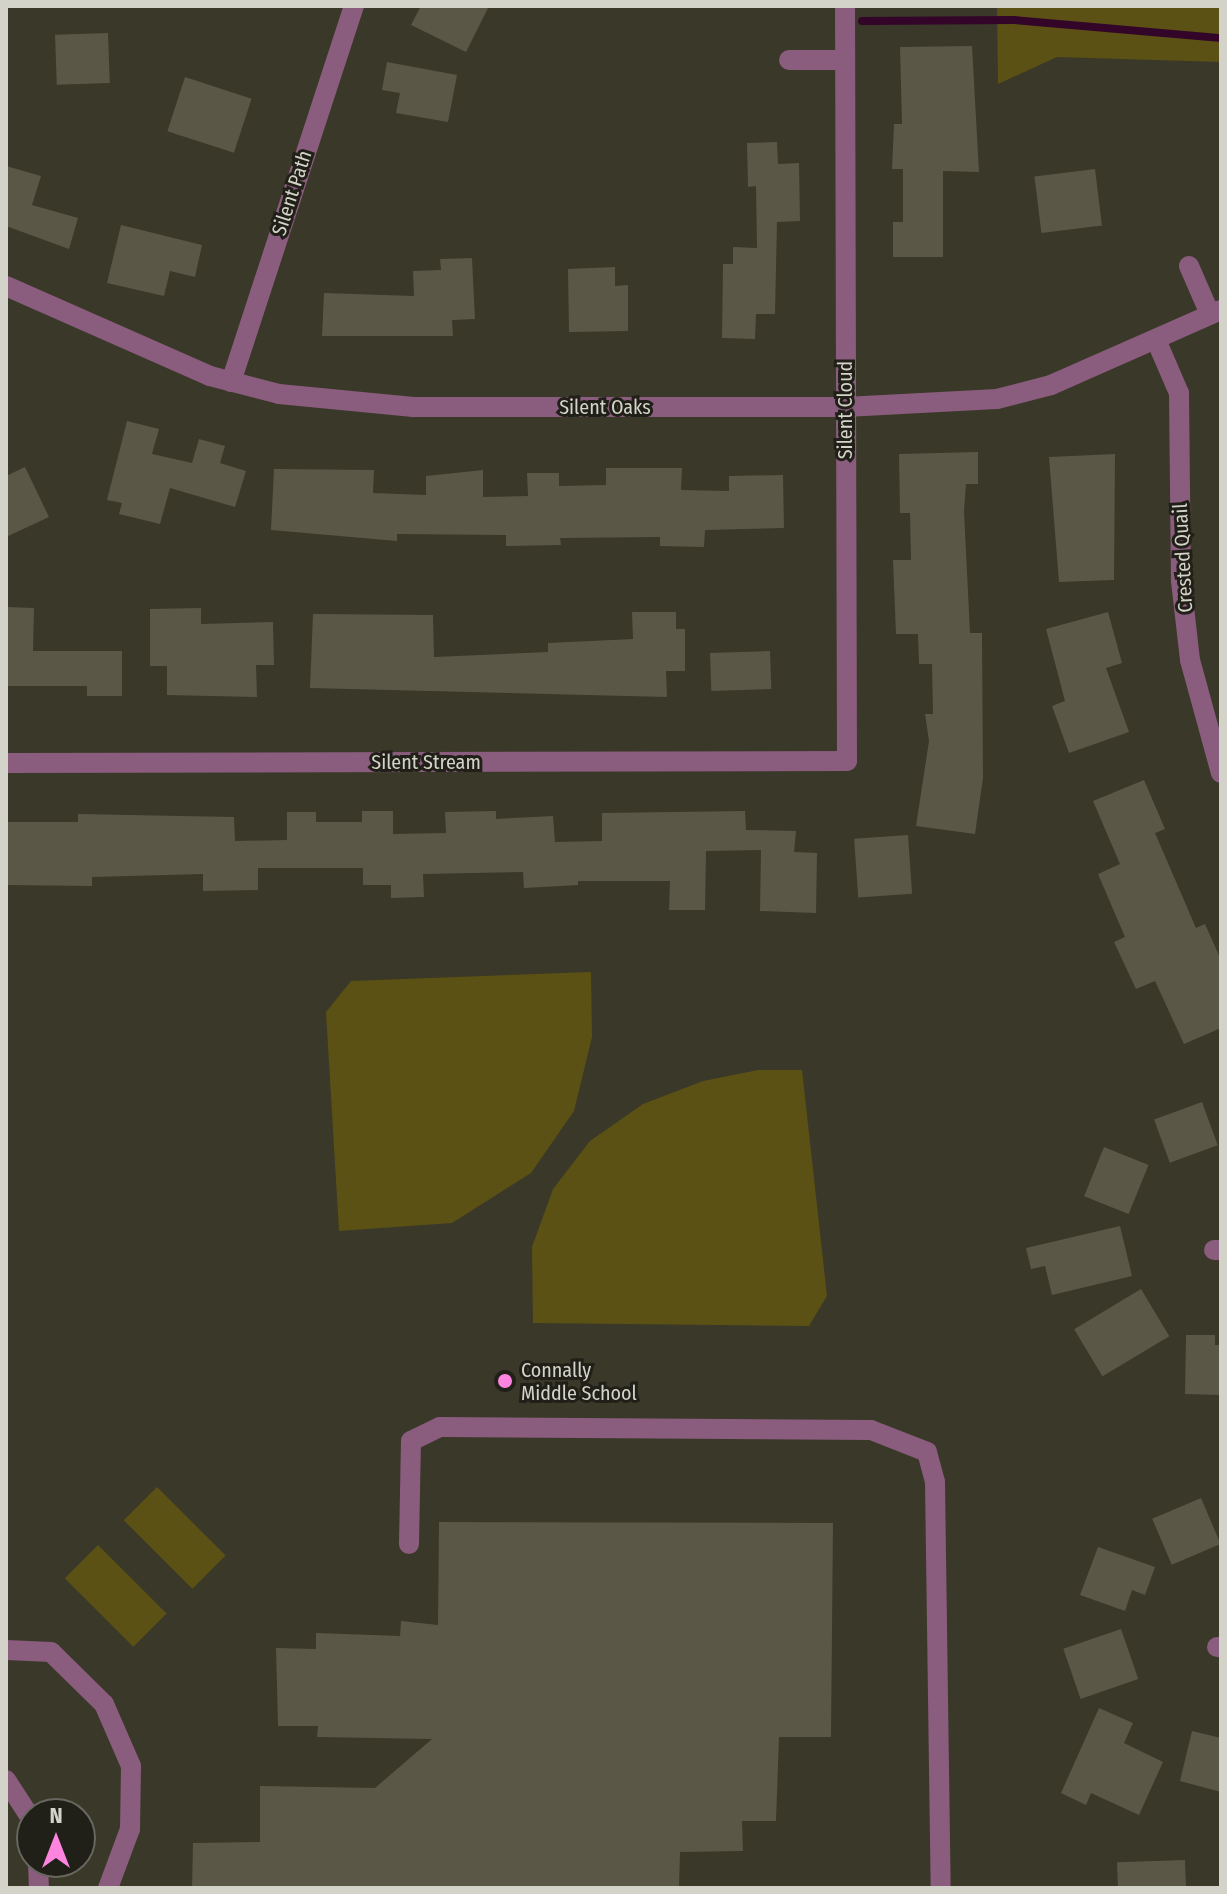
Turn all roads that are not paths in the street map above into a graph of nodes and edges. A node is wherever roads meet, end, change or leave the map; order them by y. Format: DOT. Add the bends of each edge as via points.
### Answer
graph roads {
  1 [pos="354,6"];
  2 [pos="845,6"];
  3 [pos="789,60"];
  4 [pos="845,60"];
  5 [pos="1189,266"];
  6 [pos="6,286"];
  7 [pos="1216,312"];
  8 [pos="1157,342"];
  9 [pos="231,382"];
  10 [pos="845,407"];
  11 [pos="847,761"];
  12 [pos="6,763"];
  13 [pos="1221,773"];
  14 [pos="409,1544"];
  15 [pos="6,1650"];
  16 [pos="6,1780"];
  17 [pos="18,1798"];
  18 [pos="108,1888"];
  19 [pos="941,1888"];
  1 -- 9 [label="street, Silent Path"];
  2 -- 4 [label="street, Silent Cloud"];
  3 -- 4 [label="street"];
  4 -- 10 [label="street, Silent Cloud"];
  5 -- 7 [label="street, Silent Oaks"];
  6 -- 9 [label="street, Silent Oaks" via="164,359"];
  7 -- 8 [label="street, Silent Oaks"];
  8 -- 10 [label="street, Silent Oaks" via="1051,385 997,399"];
  8 -- 13 [label="street, Crested Quail" via="1179,393 1181,581 1190,660"];
  9 -- 10 [label="street, Silent Oaks" via="333,402 413,407"];
  10 -- 11 [label="street, Silent Cloud"];
  11 -- 12 [label="street, Silent Stream"];
  14 -- 19 [label="street" via="411,1441 440,1427 871,1430 927,1452 935,1482"];
  15 -- 18 [label="street" via="51,1652 104,1704 131,1766 130,1829"];
  16 -- 17 [label="street"];
}
